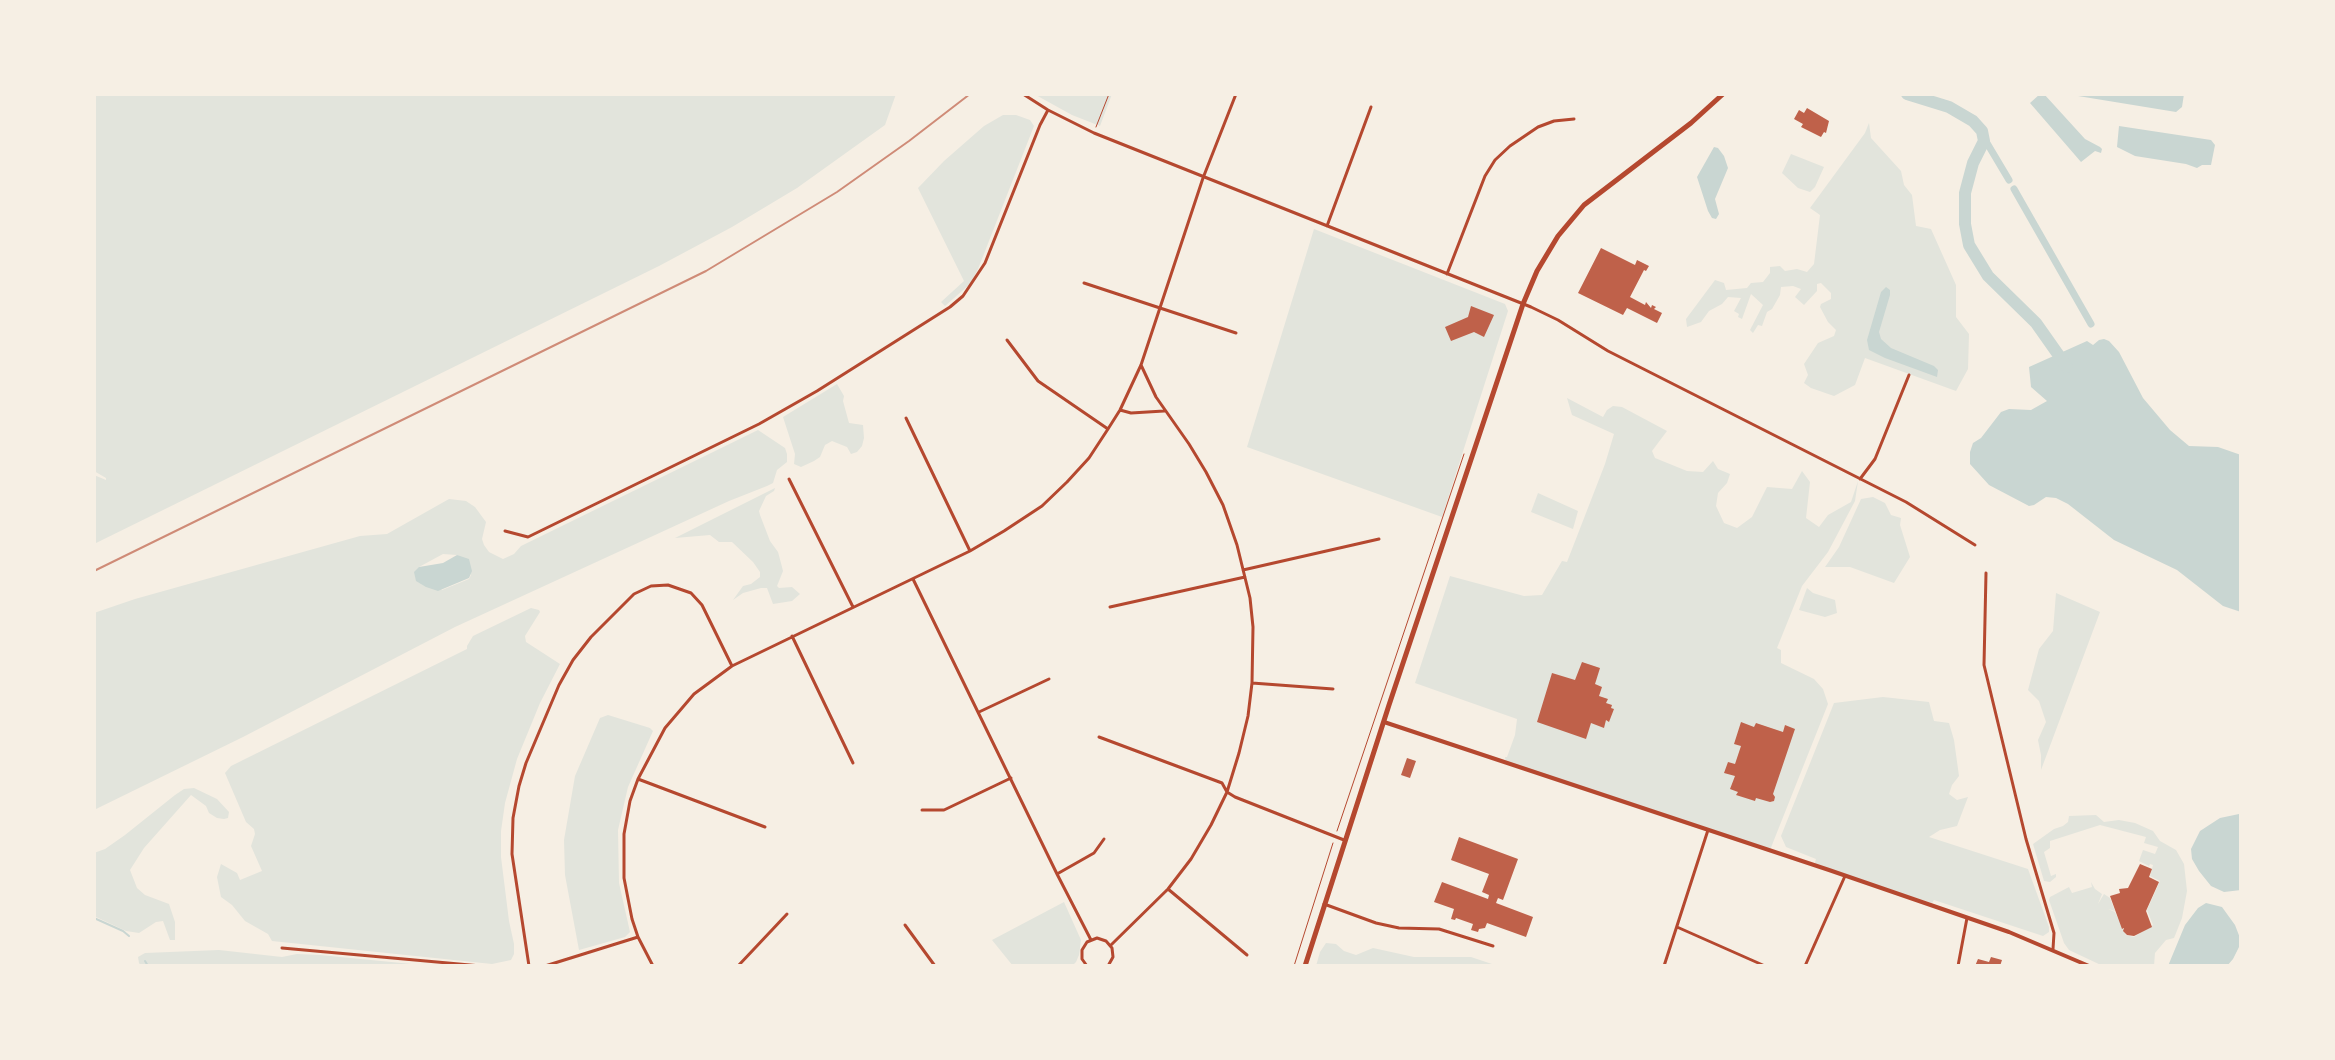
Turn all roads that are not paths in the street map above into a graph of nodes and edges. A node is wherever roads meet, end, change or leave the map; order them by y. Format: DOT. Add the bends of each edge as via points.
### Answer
graph roads {
  1 [pos="1023,94"];
  2 [pos="1236,94"];
  3 [pos="1723,94"];
  4 [pos="1371,107"];
  5 [pos="1048,110"];
  6 [pos="1574,119"];
  7 [pos="1203,178"];
  8 [pos="1327,226"];
  9 [pos="1447,274"];
  10 [pos="1084,283"];
  11 [pos="1523,304"];
  12 [pos="1159,308"];
  13 [pos="1236,333"];
  14 [pos="1007,340"];
  15 [pos="1141,365"];
  16 [pos="1909,375"];
  17 [pos="1120,410"];
  18 [pos="1164,411"];
  19 [pos="906,418"];
  20 [pos="1108,429"];
  21 [pos="789,479"];
  22 [pos="1860,479"];
  23 [pos="505,531"];
  24 [pos="1379,539"];
  25 [pos="1975,545"];
  26 [pos="970,551"];
  27 [pos="1243,570"];
  28 [pos="1986,573"];
  29 [pos="1245,577"];
  30 [pos="913,579"];
  31 [pos="853,607"];
  32 [pos="1110,607"];
  33 [pos="792,636"];
  34 [pos="732,666"];
  35 [pos="1049,679"];
  36 [pos="1252,683"];
  37 [pos="1333,689"];
  38 [pos="979,712"];
  39 [pos="1384,722"];
  40 [pos="1099,737"];
  41 [pos="853,763"];
  42 [pos="1011,778"];
  43 [pos="638,779"];
  44 [pos="1227,792"];
  45 [pos="922,810"];
  46 [pos="765,827"];
  47 [pos="1708,830"];
  48 [pos="1104,839"];
  49 [pos="1345,841"];
  50 [pos="1057,874"];
  51 [pos="1845,876"];
  52 [pos="1168,889"];
  53 [pos="1324,904"];
  54 [pos="787,914"];
  55 [pos="1967,918"];
  56 [pos="905,925"];
  57 [pos="1677,927"];
  58 [pos="638,937"];
  59 [pos="1091,940"];
  60 [pos="1111,945"];
  61 [pos="1493,946"];
  62 [pos="282,948"];
  63 [pos="2053,949"];
  64 [pos="1247,955"];
  65 [pos="1084,965"];
  66 [pos="481,966"];
  67 [pos="529,966"];
  68 [pos="545,966"];
  69 [pos="653,966"];
  70 [pos="738,966"];
  71 [pos="935,966"];
  72 [pos="1108,966"];
  73 [pos="1305,966"];
  74 [pos="1664,966"];
  75 [pos="1765,966"];
  76 [pos="1805,966"];
  77 [pos="1958,966"];
  78 [pos="2089,966"];
  1 -- 5 [label="street"];
  2 -- 7 [label="street"];
  3 -- 11 [label="main road" via="1575,215 1545,256"];
  4 -- 8 [label="street"];
  5 -- 7 [label="street"];
  5 -- 23 [label="street" via="985,263 950,307 759,424 528,537"];
  6 -- 9 [label="street" via="1538,127 1495,160"];
  7 -- 8 [label="street"];
  7 -- 12 [label="street"];
  8 -- 9 [label="street"];
  9 -- 11 [label="street"];
  10 -- 12 [label="street"];
  11 -- 22 [label="street"];
  11 -- 39 [label="main road"];
  12 -- 13 [label="street"];
  12 -- 15 [label="street"];
  14 -- 20 [label="street" via="1038,381"];
  15 -- 17 [label="street"];
  15 -- 18 [label="street"];
  16 -- 22 [label="street" via="1875,459"];
  17 -- 18 [label="street"];
  17 -- 20 [label="street"];
  18 -- 27 [label="street" via="1223,505"];
  19 -- 26 [label="street"];
  20 -- 26 [label="street" via="1089,458 1042,506"];
  21 -- 31 [label="street"];
  22 -- 25 [label="street"];
  24 -- 27 [label="street"];
  26 -- 30 [label="street"];
  27 -- 29 [label="street"];
  28 -- 63 [label="street" via="1984,665 2054,933"];
  29 -- 32 [label="street"];
  29 -- 36 [label="street" via="1253,627"];
  30 -- 31 [label="street"];
  30 -- 38 [label="street"];
  31 -- 33 [label="street"];
  33 -- 34 [label="street"];
  33 -- 41 [label="street"];
  34 -- 43 [label="street" via="672,718"];
  34 -- 67 [label="street" via="702,605 687,591 668,585 634,594 573,660 526,763 513,818 512,854"];
  35 -- 38 [label="street"];
  36 -- 37 [label="street"];
  36 -- 44 [label="street"];
  38 -- 42 [label="street"];
  39 -- 47 [label="main road"];
  39 -- 49 [label="main road"];
  40 -- 44 [label="street" via="1222,783"];
  42 -- 45 [label="street" via="944,810"];
  42 -- 50 [label="street"];
  43 -- 46 [label="street"];
  43 -- 58 [label="street" via="622,855"];
  44 -- 49 [label="street"];
  44 -- 52 [label="street" via="1191,859"];
  47 -- 51 [label="main road"];
  47 -- 57 [label="street"];
  48 -- 50 [label="street" via="1094,853"];
  49 -- 53 [label="main road"];
  50 -- 59 [label="street"];
  51 -- 55 [label="main road"];
  51 -- 76 [label="street"];
  52 -- 60 [label="street"];
  52 -- 64 [label="street"];
  53 -- 61 [label="street" via="1376,923 1439,929"];
  53 -- 73 [label="main road"];
  54 -- 70 [label="street"];
  55 -- 63 [label="main road"];
  55 -- 77 [label="street"];
  56 -- 71 [label="street"];
  57 -- 74 [label="street"];
  57 -- 75 [label="street"];
  58 -- 68 [label="street"];
  58 -- 69 [label="street"];
  59 -- 60 [label="street"];
  59 -- 65 [label="street" via="1082,950"];
  60 -- 72 [label="street"];
  62 -- 66 [label="street"];
  63 -- 78 [label="main road"];
}
